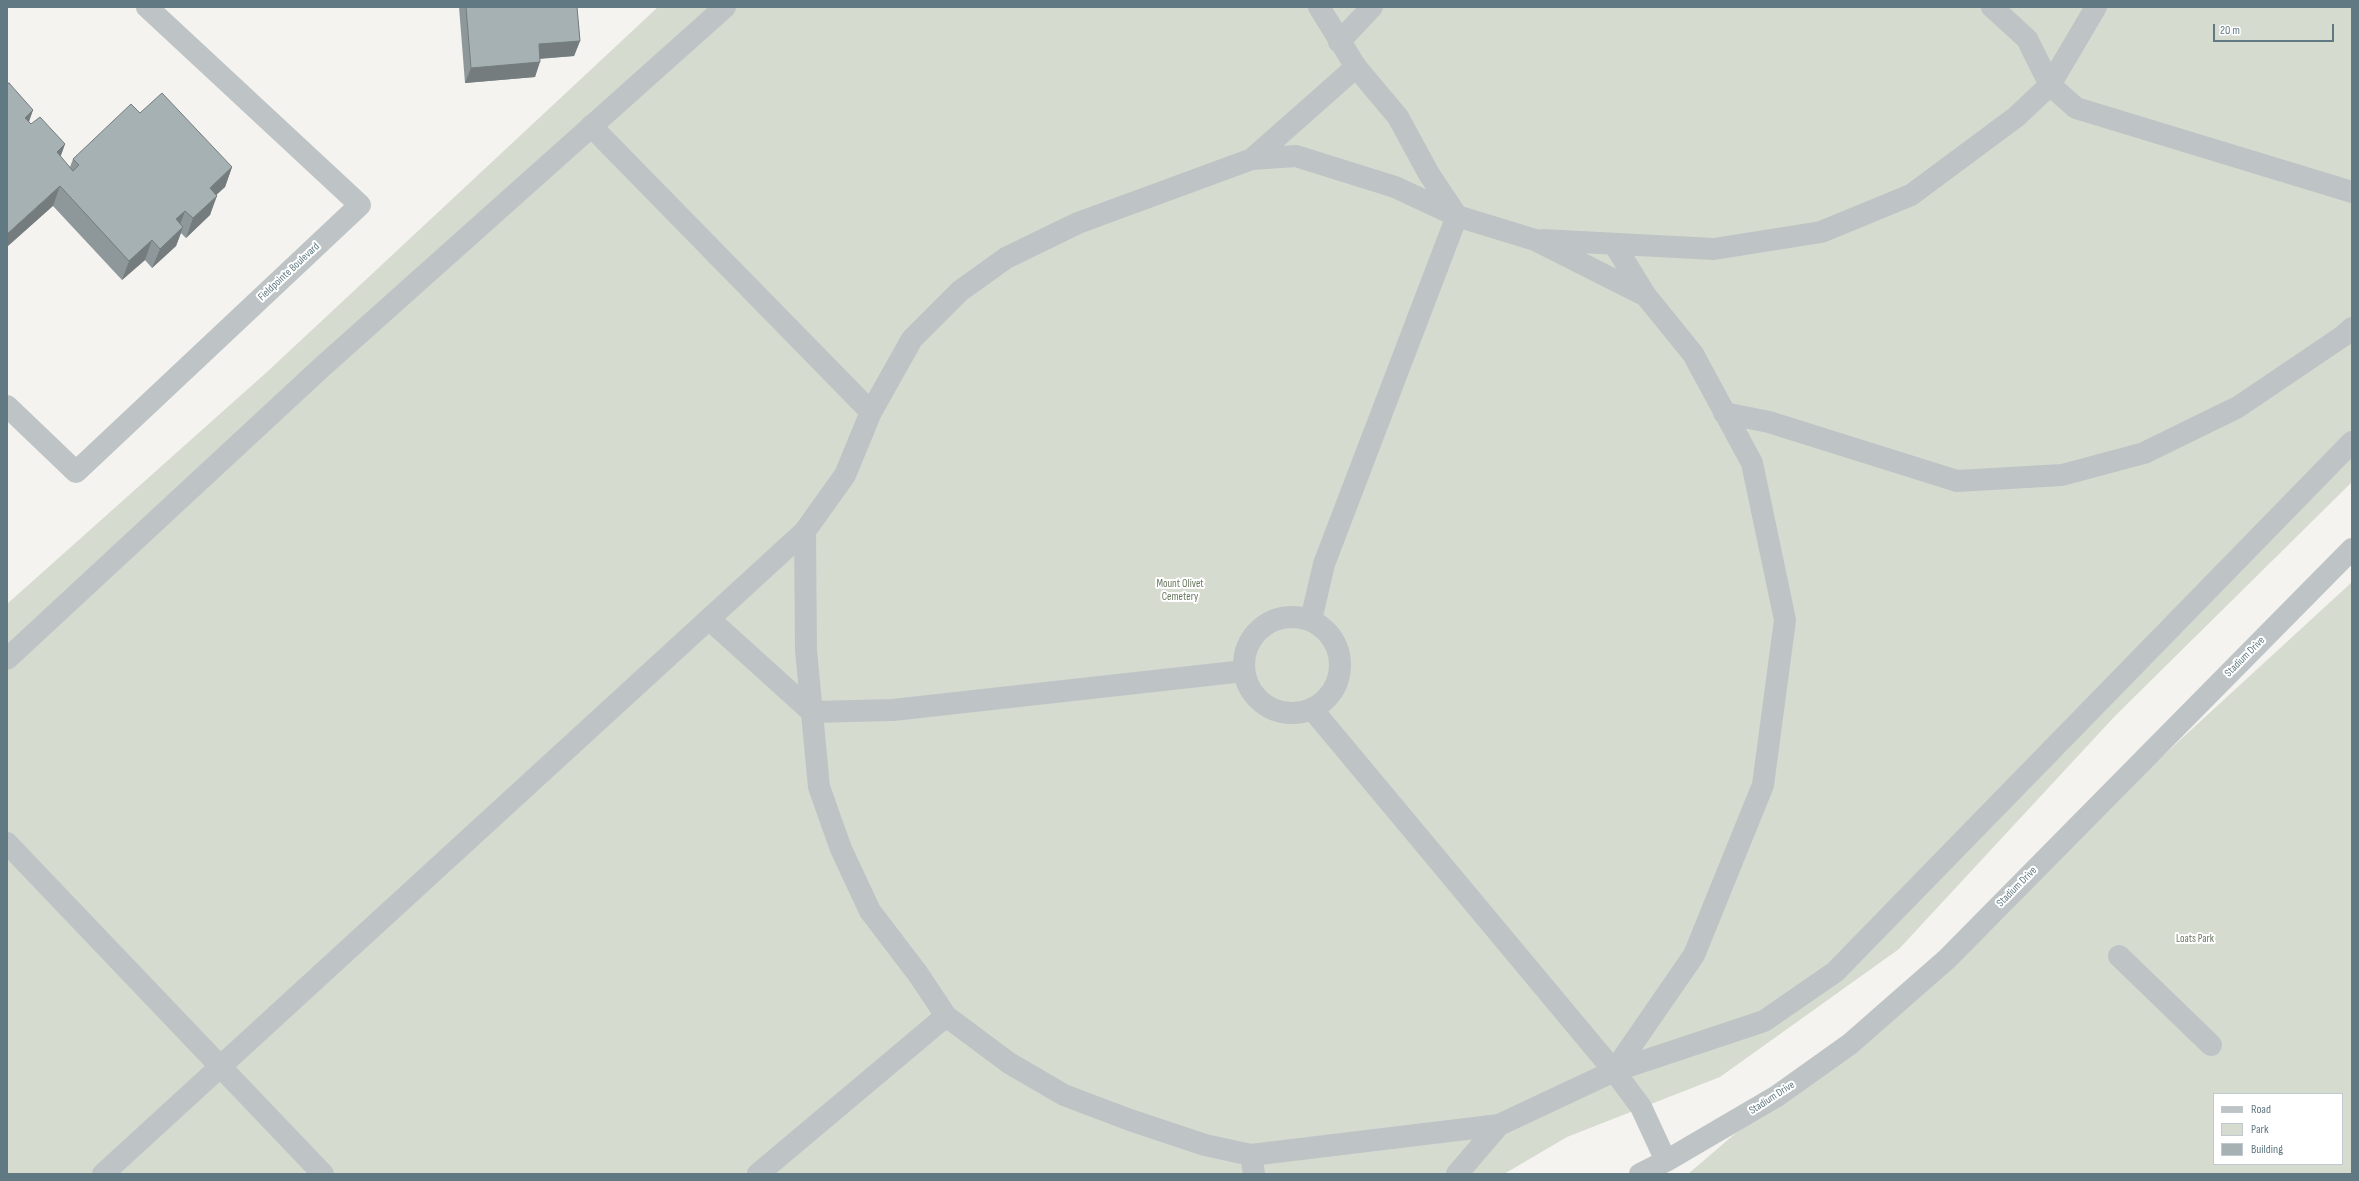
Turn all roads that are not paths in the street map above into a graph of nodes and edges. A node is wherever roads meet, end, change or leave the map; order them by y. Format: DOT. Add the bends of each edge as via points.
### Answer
graph roads {
  1 [pos="147,7"];
  2 [pos="725,7"];
  3 [pos="1319,7"];
  4 [pos="1372,7"];
  5 [pos="1992,7"];
  6 [pos="2096,7"];
  7 [pos="1339,42"];
  8 [pos="1356,67"];
  9 [pos="2050,85"];
  10 [pos="591,126"];
  11 [pos="1252,159"];
  12 [pos="2352,192"];
  13 [pos="1457,216"];
  14 [pos="1535,240"];
  15 [pos="1614,244"];
  16 [pos="1646,296"];
  17 [pos="2352,328"];
  18 [pos="7,406"];
  19 [pos="871,412"];
  20 [pos="1724,413"];
  21 [pos="2352,442"];
  22 [pos="805,531"];
  23 [pos="2352,549"];
  24 [pos="1303,618"];
  25 [pos="709,619"];
  26 [pos="7,659"];
  27 [pos="1244,671"];
  28 [pos="1312,709"];
  29 [pos="812,712"];
  30 [pos="7,843"];
  31 [pos="2119,956"];
  32 [pos="946,1016"];
  33 [pos="2211,1046"];
  34 [pos="222,1066"];
  35 [pos="1614,1071"];
  36 [pos="1499,1125"];
  37 [pos="1666,1161"];
  38 [pos="1253,1164"];
  39 [pos="103,1174"];
  40 [pos="323,1174"];
  41 [pos="758,1174"];
  42 [pos="1457,1174"];
  43 [pos="1640,1174"];
  1 -- 18 [label="street, Fieldpointe Boulevard" via="360,205 76,472"];
  2 -- 10 [label="street"];
  3 -- 7 [label="street"];
  4 -- 7 [label="street"];
  5 -- 9 [label="street" via="2027,39"];
  6 -- 9 [label="street"];
  7 -- 8 [label="street"];
  8 -- 11 [label="street"];
  8 -- 13 [label="street" via="1398,117 1429,174"];
  9 -- 12 [label="street" via="2076,108"];
  9 -- 15 [label="street" via="2016,117 1911,195 1821,232 1714,248"];
  10 -- 19 [label="street"];
  10 -- 26 [label="street" via="328,362"];
  11 -- 13 [label="street" via="1296,156 1395,188"];
  11 -- 19 [label="street" via="1078,223 1006,258 960,291 912,339"];
  13 -- 14 [label="street"];
  13 -- 24 [label="street"];
  14 -- 15 [label="street"];
  14 -- 16 [label="street"];
  15 -- 16 [label="street"];
  16 -- 20 [label="street" via="1694,354"];
  17 -- 20 [label="street" via="2238,407 2144,453 2062,475 1957,481 1769,422"];
  19 -- 22 [label="street" via="845,475"];
  20 -- 35 [label="street" via="1752,463 1785,620 1763,784 1694,955"];
  21 -- 35 [label="street" via="1834,972 1764,1022"];
  22 -- 25 [label="street"];
  22 -- 29 [label="street" via="806,650"];
  23 -- 37 [label="street, Stadium Drive" via="1946,959 1844,1049 1777,1096"];
  24 -- 27 [label="street" via="1278,619 1259,631 1251,639 1244,654"];
  24 -- 28 [label="street" via="1326,631 1336,646 1340,664 1337,682 1328,698"];
  25 -- 29 [label="street"];
  25 -- 34 [label="street"];
  27 -- 28 [label="street" via="1249,688 1261,702 1277,711 1295,714"];
  27 -- 29 [label="street" via="893,710"];
  28 -- 35 [label="street"];
  29 -- 32 [label="street" via="819,787 841,849 870,911"];
  30 -- 34 [label="street"];
  31 -- 33 [label="street"];
  32 -- 38 [label="street" via="1009,1063 1064,1095"];
  32 -- 41 [label="street"];
  34 -- 39 [label="street"];
  34 -- 40 [label="street"];
  35 -- 36 [label="street"];
  35 -- 37 [label="street" via="1642,1107"];
  36 -- 38 [label="street"];
  36 -- 42 [label="street"];
  37 -- 43 [label="street, Stadium Drive"];
}
